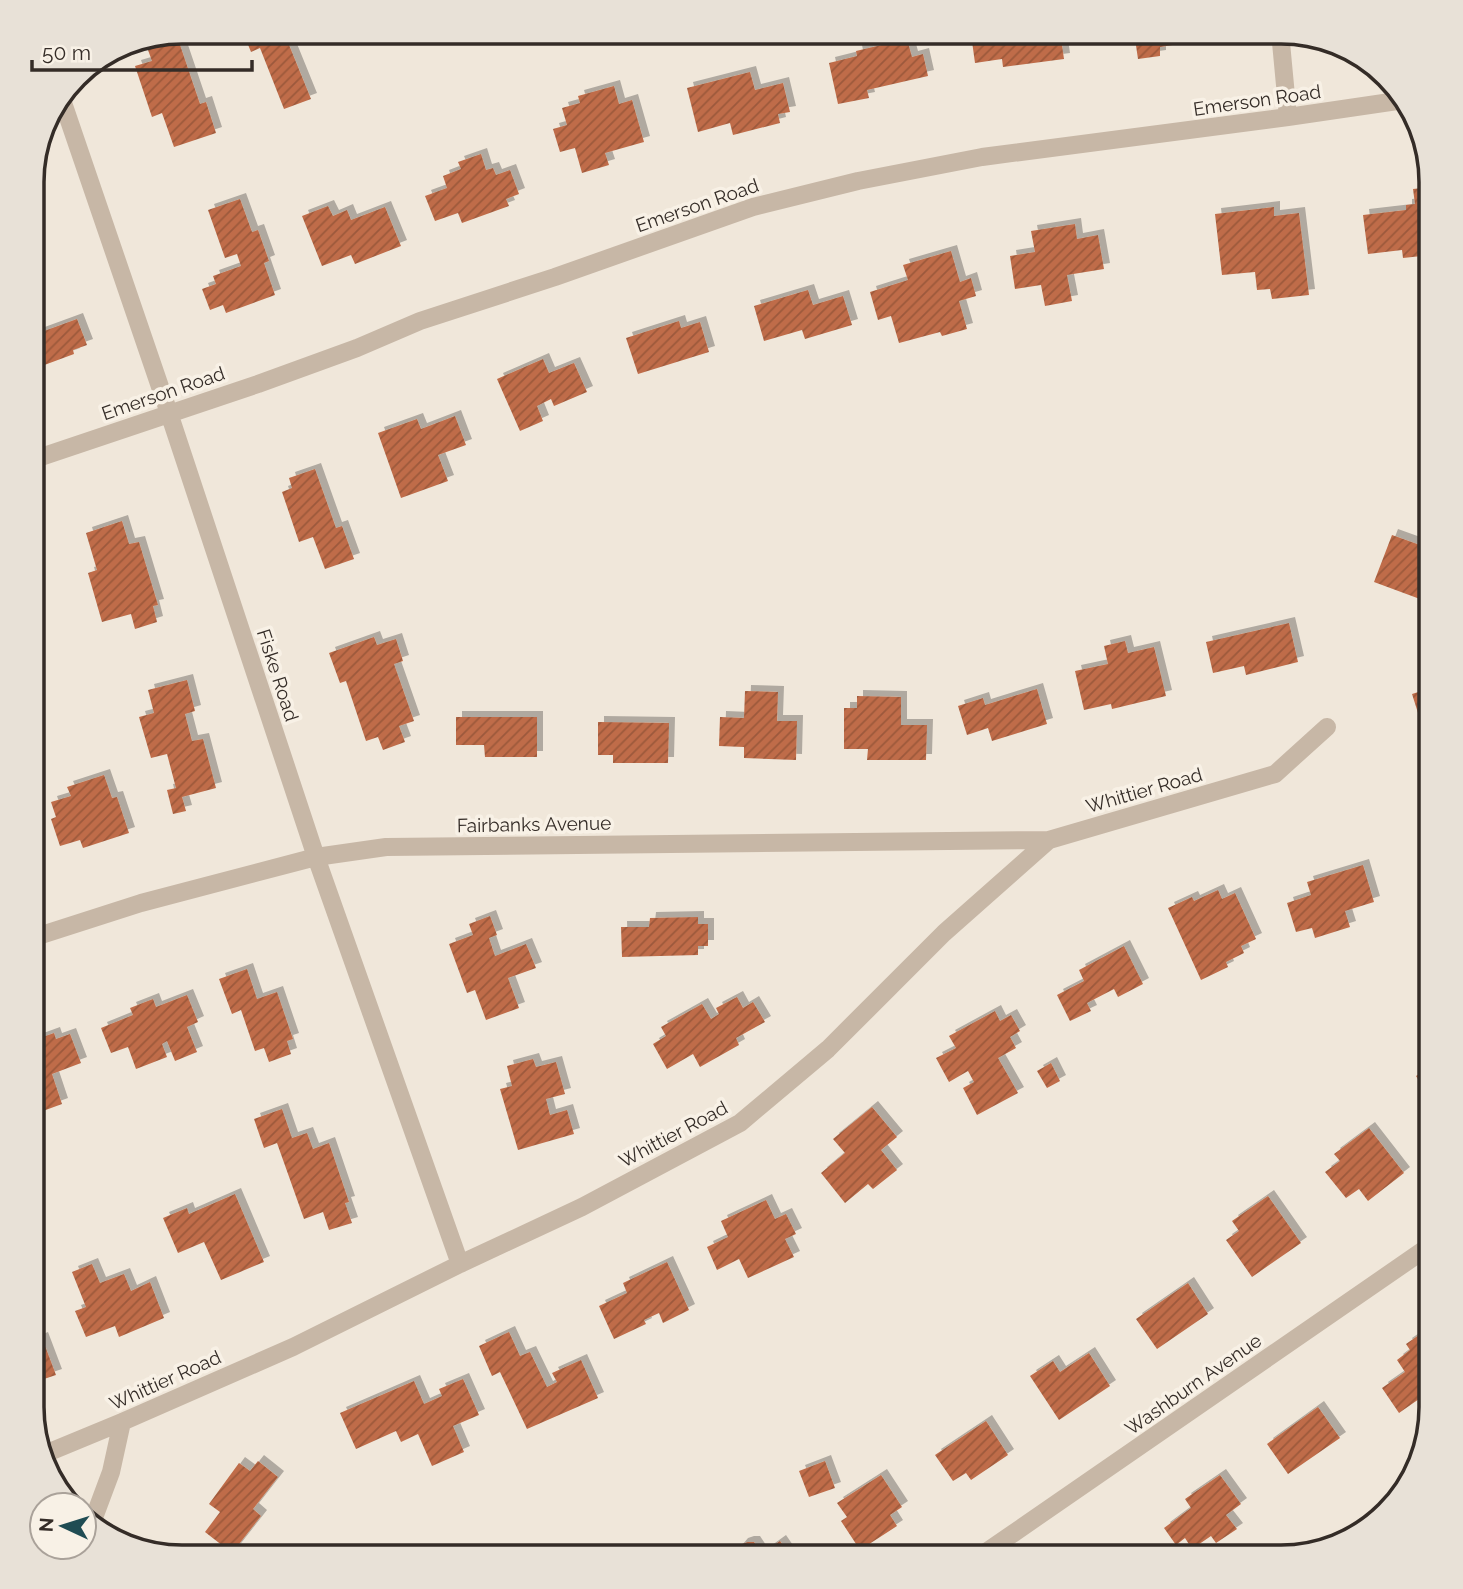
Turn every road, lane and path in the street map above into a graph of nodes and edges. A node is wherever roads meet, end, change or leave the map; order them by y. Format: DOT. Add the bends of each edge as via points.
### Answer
graph roads {
  1 [pos="1281,44"];
  2 [pos="1393,102"];
  3 [pos="65,108"];
  4 [pos="1288,117"];
  5 [pos="169,413"];
  6 [pos="44,456"];
  7 [pos="1327,727"];
  8 [pos="1049,840"];
  9 [pos="316,857"];
  10 [pos="44,934"];
  11 [pos="1419,1254"];
  12 [pos="460,1264"];
  13 [pos="122,1423"];
  14 [pos="51,1451"];
  15 [pos="98,1507"];
  16 [pos="998,1545"];
  1 -- 4 [label="street"];
  2 -- 4 [label="street, Emerson Road"];
  3 -- 5 [label="street, Fiske Road"];
  4 -- 5 [label="street, Emerson Road" via="982,157 753,206"];
  5 -- 6 [label="street, Emerson Road"];
  5 -- 9 [label="street, Fiske Road"];
  7 -- 8 [label="street, Whittier Road" via="1275,774"];
  8 -- 9 [label="street, Fairbanks Avenue" via="386,847"];
  8 -- 12 [label="street, Whittier Road" via="944,933 828,1049 740,1123 582,1207"];
  9 -- 10 [label="street, Fairbanks Avenue"];
  9 -- 12 [label="street, Fiske Road"];
  11 -- 16 [label="street, Washburn Avenue"];
  12 -- 13 [label="street, Whittier Road" via="293,1347"];
  13 -- 14 [label="street, Whittier Road"];
  13 -- 15 [label="street"];
}
